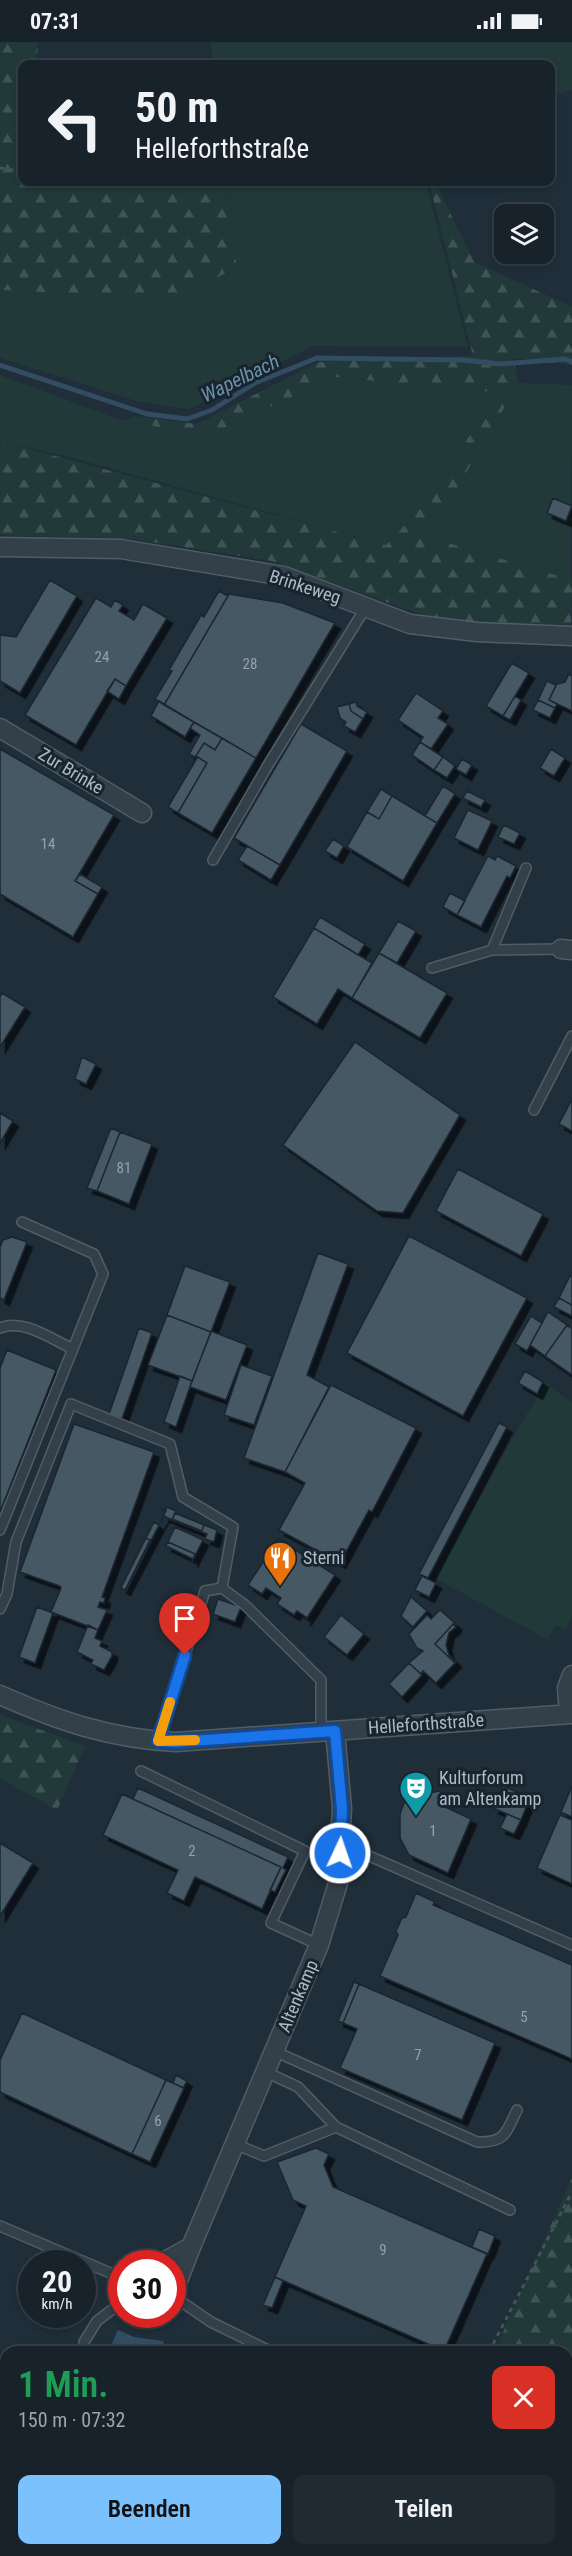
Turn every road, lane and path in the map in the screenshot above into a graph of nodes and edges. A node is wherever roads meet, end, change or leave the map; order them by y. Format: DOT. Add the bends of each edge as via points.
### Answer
graph roads {
  1 [pos="0,168"];
  2 [pos="18,169"];
  3 [pos="0,548"];
  4 [pos="366,607"];
  5 [pos="572,636"];
  6 [pos="0,728"];
  7 [pos="142,813"];
  8 [pos="213,860"];
  9 [pos="526,868"];
  10 [pos="492,950"];
  11 [pos="567,950"];
  12 [pos="432,969"];
  13 [pos="572,1036"];
  14 [pos="534,1110"];
  15 [pos="22,1222"];
  16 [pos="0,1328"];
  17 [pos="73,1349"];
  18 [pos="0,1530"];
  19 [pos="222,1588"];
  20 [pos="0,1609"];
  21 [pos="572,1675"];
  22 [pos="0,1695"];
  23 [pos="570,1714"];
  24 [pos="328,1731"];
  25 [pos="158,1741"];
  26 [pos="141,1771"];
  27 [pos="340,1853"];
  28 [pos="319,1945"];
  29 [pos="572,1945"];
  30 [pos="274,2051"];
  31 [pos="266,2072"];
  32 [pos="517,2110"];
  33 [pos="336,2127"];
  34 [pos="235,2144"];
  35 [pos="572,2192"];
  36 [pos="510,2210"];
  37 [pos="0,2226"];
  38 [pos="191,2247"];
  39 [pos="186,2250"];
  40 [pos="186,2261"];
  41 [pos="108,2272"];
  42 [pos="186,2305"];
  43 [pos="108,2313"];
  44 [pos="84,2342"];
  45 [pos="260,2346"];
  46 [pos="492,2346"];
  1 -- 2 [label="path"];
  3 -- 4 [label="street, Brinkeweg" via="121,549 284,576"];
  4 -- 5 [label="street, Brinkeweg" via="410,624 477,632"];
  4 -- 8 [label="lane"];
  6 -- 7 [label="street, Zur Brinke"];
  9 -- 10 [label="lane"];
  10 -- 11 [label="lane"];
  10 -- 12 [label="lane"];
  13 -- 14 [label="lane"];
  15 -- 17 [label="lane" via="94,1254 103,1274"];
  16 -- 17 [label="lane" via="10,1323 20,1325"];
  17 -- 18 [label="lane"];
  19 -- 20 [label="lane" via="233,1527 183,1497 170,1444 71,1404 16,1542 7,1593"];
  19 -- 24 [label="lane" via="245,1605 321,1680"];
  19 -- 25 [label="lane" via="205,1591"];
  21 -- 23 [label="street" via="567,1688"];
  22 -- 25 [label="street, Helleforthstraße" via="101,1732"];
  23 -- 24 [label="street, Helleforthstraße"];
  24 -- 25 [label="street, Helleforthstraße"];
  24 -- 27 [label="street, Altenkamp" via="342,1809"];
  26 -- 28 [label="lane" via="305,1851 271,1923"];
  27 -- 28 [label="street, Altenkamp" via="338,1883"];
  27 -- 29 [label="lane" via="367,1855"];
  28 -- 30 [label="street, Altenkamp"];
  30 -- 31 [label="street, Altenkamp"];
  30 -- 32 [label="lane" via="477,2142 491,2142 504,2136"];
  31 -- 33 [label="lane" via="298,2087"];
  31 -- 34 [label="street, Altenkamp"];
  33 -- 34 [label="lane" via="264,2156"];
  33 -- 36 [label="lane"];
  34 -- 38 [label="street, Altenkamp"];
  35 -- 46 [label="path"];
  37 -- 41 [label="lane"];
  38 -- 39 [label="street"];
  38 -- 40 [label="street, Altenkamp"];
  42 -- 45 [label="lane"];
  43 -- 44 [label="lane" via="97,2321"];
}
